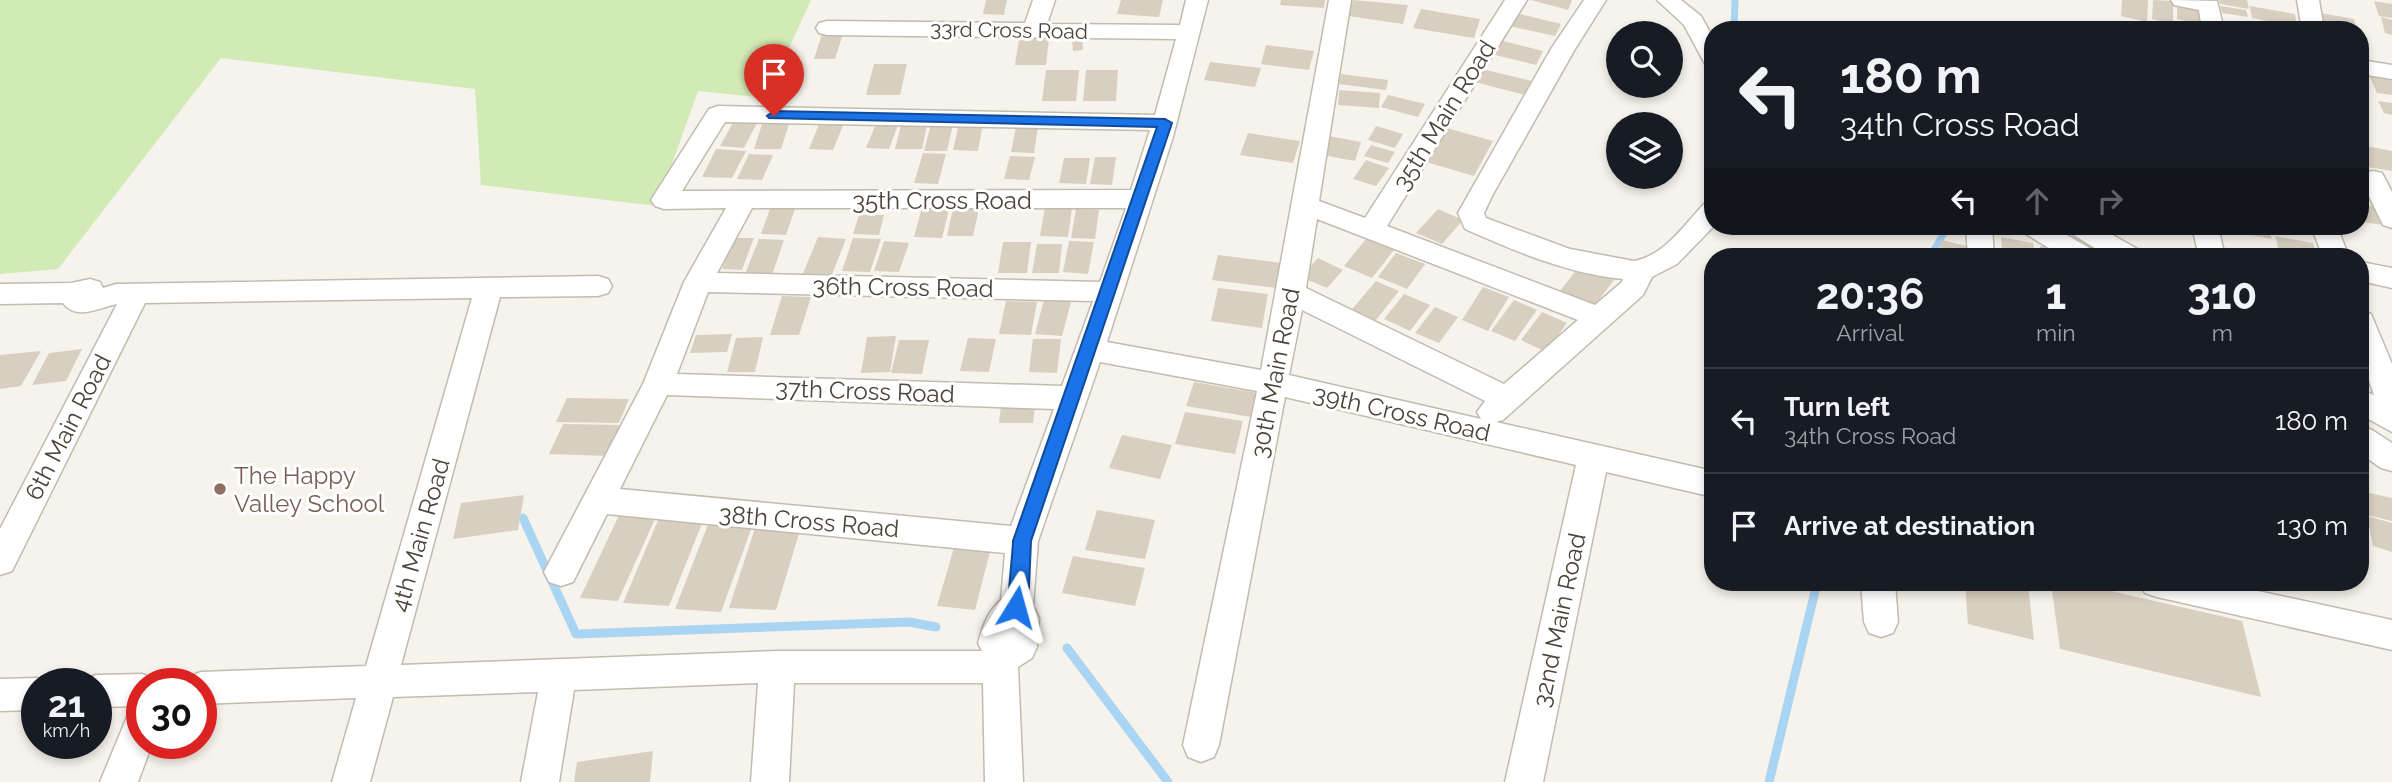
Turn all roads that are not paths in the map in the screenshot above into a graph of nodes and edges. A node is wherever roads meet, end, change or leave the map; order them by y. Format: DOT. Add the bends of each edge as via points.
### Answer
graph roads {
  1 [pos="1044,0"];
  2 [pos="1197,0"];
  3 [pos="1340,0"];
  4 [pos="1516,0"];
  5 [pos="1595,0"];
  6 [pos="1668,0"];
  7 [pos="2182,0"];
  8 [pos="2308,0"];
  9 [pos="2209,3"];
  10 [pos="2212,21"];
  11 [pos="2312,21"];
  12 [pos="827,28"];
  13 [pos="1034,30"];
  14 [pos="1190,32"];
  15 [pos="1704,42"];
  16 [pos="2369,68"];
  17 [pos="2392,72"];
  18 [pos="1165,123"];
  19 [pos="2373,179"];
  20 [pos="1141,199"];
  21 [pos="743,201"];
  22 [pos="1305,205"];
  23 [pos="1704,219"];
  24 [pos="2392,219"];
  25 [pos="1371,230"];
  26 [pos="2047,235"];
  27 [pos="2094,235"];
  28 [pos="2068,248"];
  29 [pos="2115,248"];
  30 [pos="1641,270"];
  31 [pos="2369,274"];
  32 [pos="2392,278"];
  33 [pos="698,282"];
  34 [pos="598,286"];
  35 [pos="488,289"];
  36 [pos="1109,292"];
  37 [pos="1291,293"];
  38 [pos="0,294"];
  39 [pos="126,294"];
  40 [pos="1600,318"];
  41 [pos="2369,342"];
  42 [pos="1089,349"];
  43 [pos="1274,383"];
  44 [pos="658,384"];
  45 [pos="1072,398"];
  46 [pos="1507,399"];
  47 [pos="2392,402"];
  48 [pos="2369,406"];
  49 [pos="2392,420"];
  50 [pos="1494,434"];
  51 [pos="2369,443"];
  52 [pos="1593,458"];
  53 [pos="2392,459"];
  54 [pos="1704,482"];
  55 [pos="596,500"];
  56 [pos="1022,541"];
  57 [pos="0,561"];
  58 [pos="561,572"];
  59 [pos="1879,591"];
  60 [pos="2193,591"];
  61 [pos="1881,622"];
  62 [pos="2392,635"];
  63 [pos="1002,662"];
  64 [pos="777,667"];
  65 [pos="559,674"];
  66 [pos="379,681"];
  67 [pos="217,687"];
  68 [pos="21,694"];
  69 [pos="0,695"];
  70 [pos="1201,744"];
  71 [pos="128,759"];
  72 [pos="118,782"];
  73 [pos="351,782"];
  74 [pos="540,782"];
  75 [pos="770,782"];
  76 [pos="1004,782"];
  77 [pos="1524,782"];
  1 -- 13 [label="street"];
  2 -- 14 [label="street"];
  3 -- 22 [label="street, 30th Main Road"];
  4 -- 25 [label="street, 35th Main Road"];
  5 -- 30 [label="street" via="1471,213 1474,223 1499,234 1609,268"];
  6 -- 15 [label="street" via="1693,21"];
  7 -- 9 [label="street"];
  8 -- 11 [label="street"];
  9 -- 10 [label="street"];
  12 -- 13 [label="street, 33rd Cross Road"];
  13 -- 14 [label="street, 33rd Cross Road"];
  14 -- 18 [label="street"];
  16 -- 17 [label="street"];
  18 -- 20 [label="street"];
  18 -- 21 [label="street, 35th Cross Road" via="718,114 664,200"];
  19 -- 24 [label="street"];
  20 -- 21 [label="street, 35th Cross Road"];
  20 -- 36 [label="street"];
  21 -- 33 [label="street"];
  22 -- 25 [label="street"];
  22 -- 37 [label="street, 30th Main Road"];
  23 -- 30 [label="street" via="1674,251"];
  25 -- 40 [label="street"];
  26 -- 28 [label="street"];
  27 -- 29 [label="street"];
  30 -- 40 [label="street" via="1633,288"];
  31 -- 32 [label="street"];
  33 -- 36 [label="street, 36th Cross Road"];
  33 -- 44 [label="street"];
  34 -- 35 [label="street"];
  35 -- 39 [label="street"];
  35 -- 66 [label="street, 4th Main Road"];
  36 -- 42 [label="street"];
  37 -- 43 [label="street, 30th Main Road"];
  37 -- 46 [label="street"];
  38 -- 39 [label="street" via="71,293 79,304"];
  39 -- 57 [label="street, 6th Main Road"];
  40 -- 46 [label="street"];
  41 -- 47 [label="street"];
  42 -- 43 [label="street, 39th Cross Road"];
  42 -- 45 [label="street"];
  43 -- 50 [label="street, 39th Cross Road"];
  43 -- 70 [label="street, 30th Main Road"];
  44 -- 45 [label="street, 37th Cross Road"];
  44 -- 55 [label="street"];
  45 -- 56 [label="street"];
  46 -- 50 [label="street"];
  48 -- 49 [label="street"];
  50 -- 52 [label="street, 39th Cross Road"];
  51 -- 53 [label="street"];
  52 -- 54 [label="street, 39th Cross Road"];
  52 -- 77 [label="street, 32nd Main Road"];
  55 -- 56 [label="street, 38th Cross Road"];
  55 -- 58 [label="street"];
  56 -- 63 [label="street" via="1016,607 1022,618 1020,647"];
  59 -- 61 [label="street"];
  60 -- 62 [label="street"];
  63 -- 64 [label="street"];
  63 -- 76 [label="street"];
  64 -- 65 [label="street"];
  64 -- 75 [label="street"];
  65 -- 66 [label="street"];
  65 -- 74 [label="street"];
  66 -- 67 [label="street"];
  66 -- 73 [label="street, 4th Main Road"];
  68 -- 69 [label="street"];
  71 -- 72 [label="street"];
}
